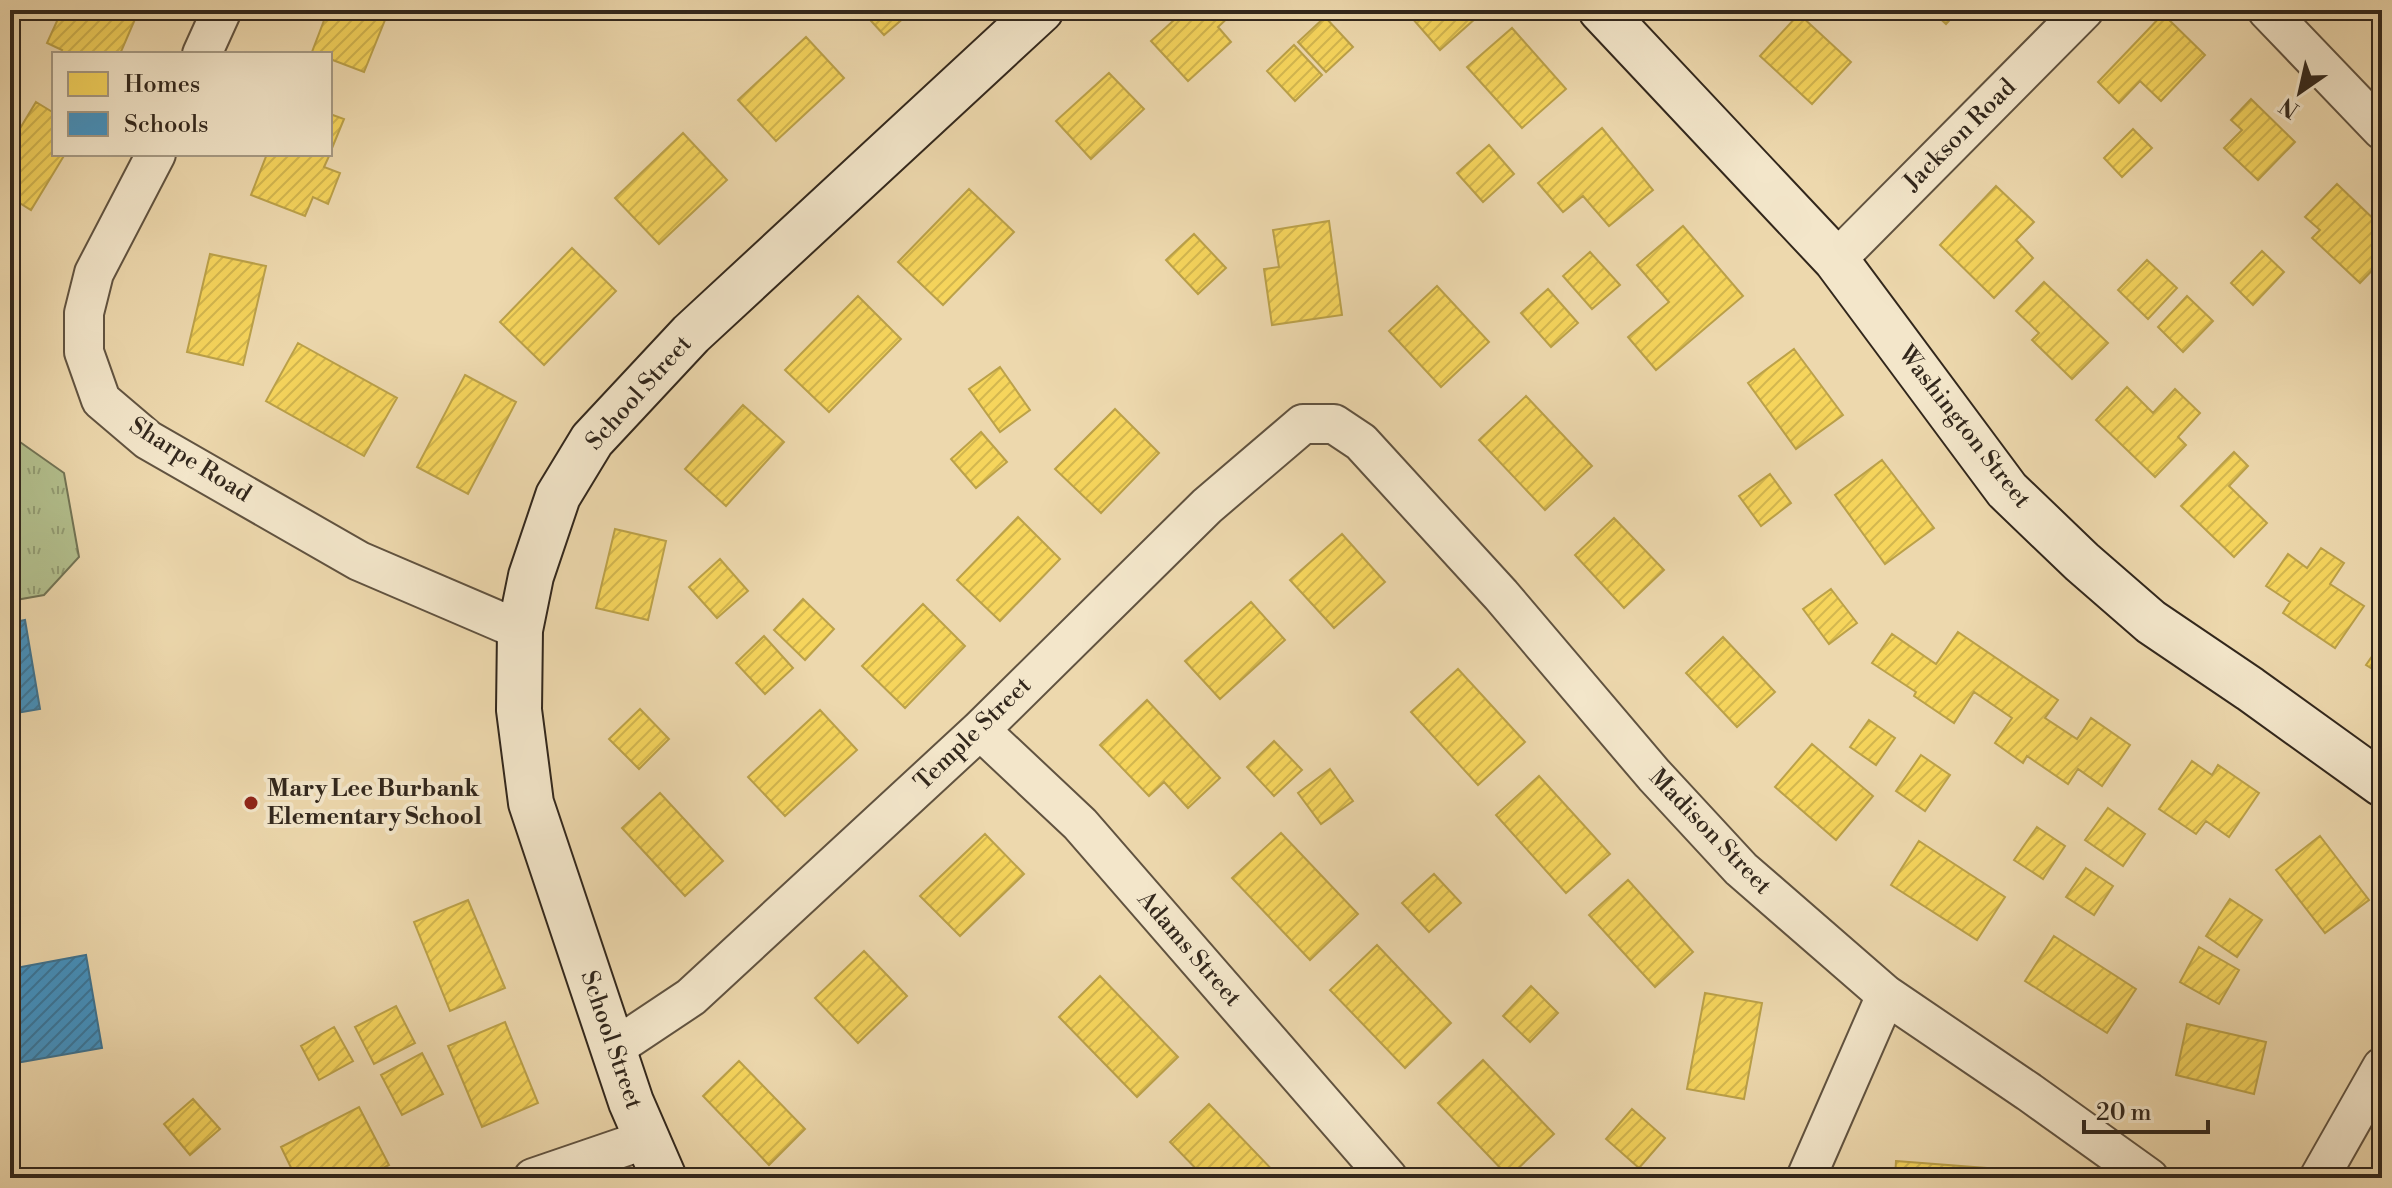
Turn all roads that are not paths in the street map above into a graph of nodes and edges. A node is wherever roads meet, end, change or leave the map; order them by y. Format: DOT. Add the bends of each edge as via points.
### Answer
graph roads {
  1 [pos="222,10"];
  2 [pos="1041,10"];
  3 [pos="1601,10"];
  4 [pos="2084,10"];
  5 [pos="2267,10"];
  6 [pos="203,52"];
  7 [pos="2382,130"];
  8 [pos="155,156"];
  9 [pos="1836,260"];
  10 [pos="1330,423"];
  11 [pos="520,630"];
  12 [pos="980,730"];
  13 [pos="2382,784"];
  14 [pos="1886,995"];
  15 [pos="613,1049"];
  16 [pos="2382,1067"];
  17 [pos="656,1159"];
  18 [pos="533,1178"];
  19 [pos="1388,1178"];
  20 [pos="1806,1178"];
  21 [pos="2149,1178"];
  22 [pos="2319,1178"];
  1 -- 6 [label="street"];
  2 -- 11 [label="street, School Street" via="691,334 592,440 558,496 531,576"];
  3 -- 9 [label="street, Washington Street"];
  4 -- 9 [label="street, Jackson Road"];
  5 -- 7 [label="street"];
  8 -- 11 [label="street, Sharpe Road" via="94,273 84,313 84,352 101,400 148,440 359,561"];
  9 -- 13 [label="street, Washington Street" via="2007,490 2082,562 2151,622"];
  10 -- 12 [label="street, Temple Street" via="1303,424 1207,506"];
  10 -- 14 [label="street, Madison Street" via="1361,442 1741,869"];
  11 -- 15 [label="street, School Street" via="519,710 531,803"];
  12 -- 15 [label="street, Temple Street" via="691,997"];
  12 -- 19 [label="street, Adams Street" via="1080,824"];
  14 -- 20 [label="street"];
  14 -- 21 [label="street, Madison Street"];
  15 -- 17 [label="street, School Street"];
  16 -- 22 [label="street"];
  17 -- 18 [label="street"];
}
